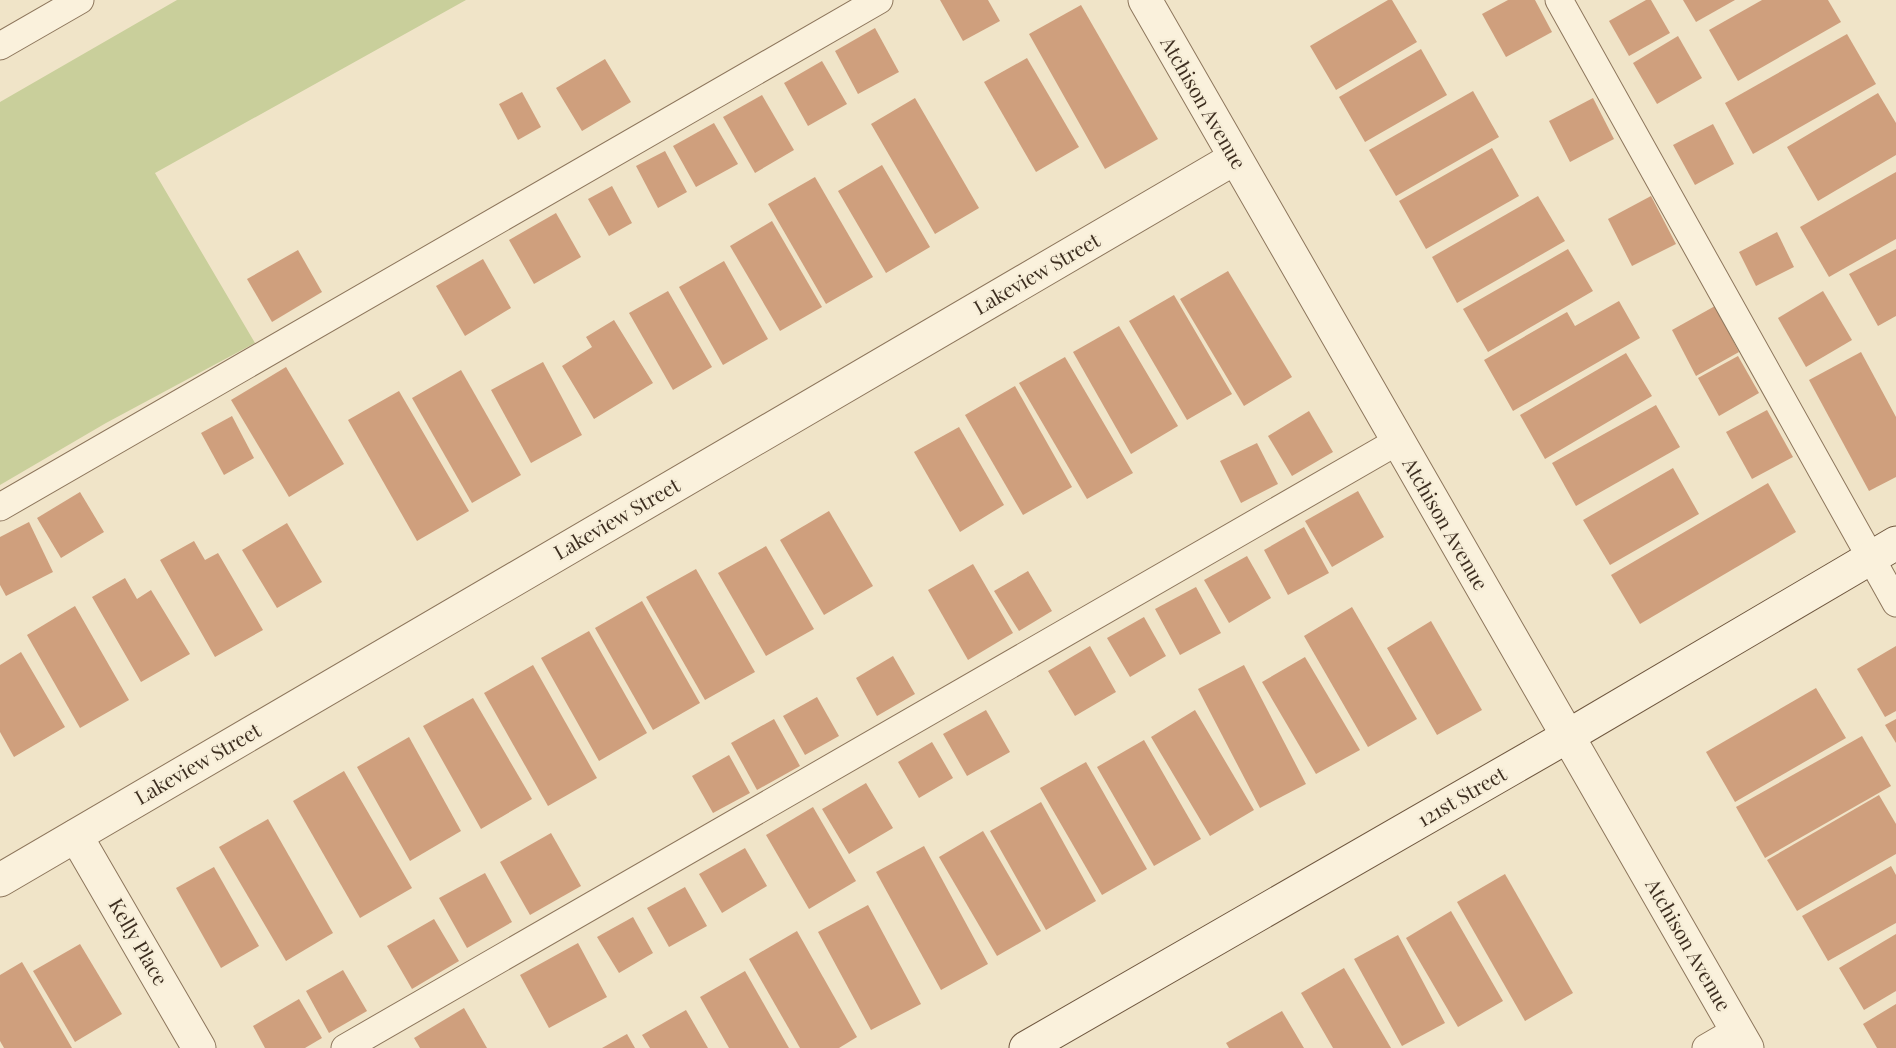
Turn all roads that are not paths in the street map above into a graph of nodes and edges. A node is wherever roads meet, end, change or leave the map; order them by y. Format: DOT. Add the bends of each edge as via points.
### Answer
graph roads {
  1 [pos="80,0"];
  2 [pos="879,0"];
  3 [pos="1145,0"];
  4 [pos="1559,0"];
  5 [pos="0,46"];
  6 [pos="1235,158"];
  7 [pos="1398,441"];
  8 [pos="0,507"];
  9 [pos="1883,551"];
  10 [pos="1896,603"];
  11 [pos="1568,736"];
  12 [pos="76,836"];
  13 [pos="0,880"];
  14 [pos="1742,1039"];
  15 [pos="200,1048"];
  16 [pos="345,1048"];
  17 [pos="1026,1048"];
  18 [pos="1706,1048"];
  1 -- 5 [label="lane"];
  2 -- 8 [label="lane"];
  3 -- 6 [label="street, Atchison Avenue"];
  4 -- 9 [label="lane"];
  6 -- 7 [label="street, Atchison Avenue"];
  6 -- 12 [label="street, Lakeview Street"];
  7 -- 11 [label="street, Atchison Avenue"];
  7 -- 16 [label="lane"];
  9 -- 10 [label="lane"];
  9 -- 11 [label="street, 121st Street"];
  11 -- 14 [label="street, Atchison Avenue"];
  11 -- 17 [label="street, 121st Street"];
  12 -- 13 [label="street, Lakeview Street"];
  12 -- 15 [label="street, Kelly Place"];
  14 -- 18 [label="lane"];
}
